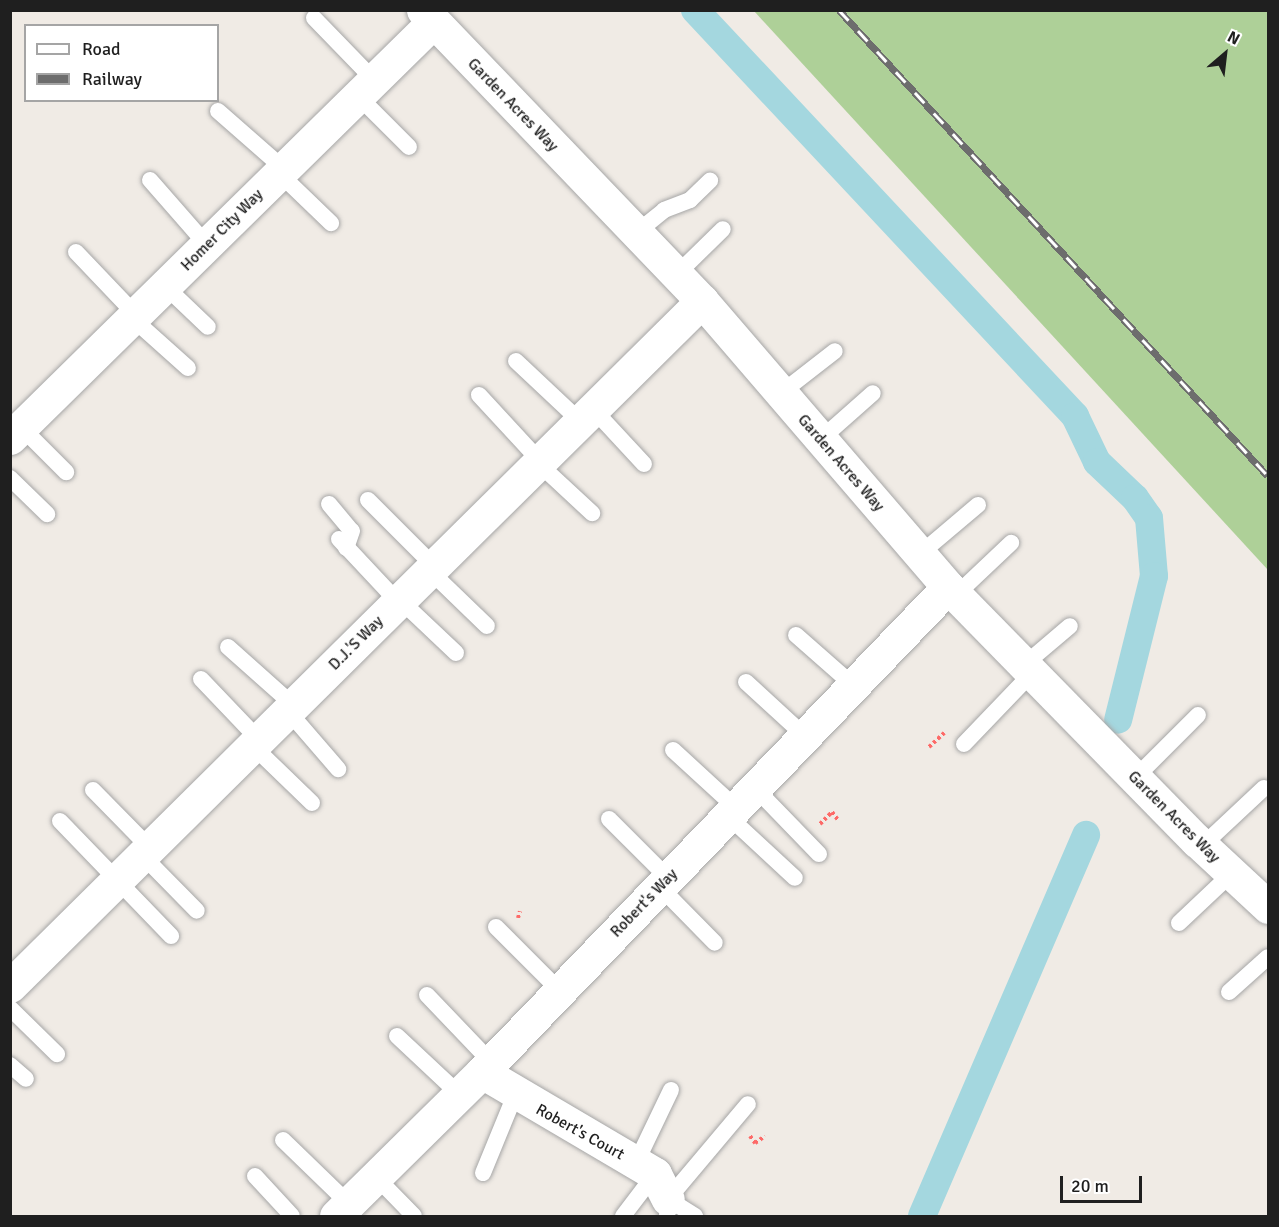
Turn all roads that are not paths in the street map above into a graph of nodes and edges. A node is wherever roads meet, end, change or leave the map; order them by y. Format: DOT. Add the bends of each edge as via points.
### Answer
graph roads {
  1 [pos="428,16"];
  2 [pos="314,18"];
  3 [pos="366,88"];
  4 [pos="218,111"];
  5 [pos="409,147"];
  6 [pos="282,172"];
  7 [pos="150,180"];
  8 [pos="710,181"];
  9 [pos="331,223"];
  10 [pos="723,229"];
  11 [pos="636,233"];
  12 [pos="207,245"];
  13 [pos="76,252"];
  14 [pos="677,274"];
  15 [pos="165,286"];
  16 [pos="702,301"];
  17 [pos="134,317"];
  18 [pos="208,327"];
  19 [pos="835,351"];
  20 [pos="516,361"];
  21 [pos="188,368"];
  22 [pos="781,393"];
  23 [pos="873,393"];
  24 [pos="479,395"];
  25 [pos="587,415"];
  26 [pos="17,425"];
  27 [pos="821,439"];
  28 [pos="539,462"];
  29 [pos="644,464"];
  30 [pos="66,472"];
  31 [pos="10,478"];
  32 [pos="368,500"];
  33 [pos="329,504"];
  34 [pos="978,505"];
  35 [pos="592,513"];
  36 [pos="47,514"];
  37 [pos="1011,543"];
  38 [pos="920,554"];
  39 [pos="432,568"];
  40 [pos="952,591"];
  41 [pos="399,601"];
  42 [pos="488,626"];
  43 [pos="1070,626"];
  44 [pos="796,635"];
  45 [pos="228,647"];
  46 [pos="456,653"];
  47 [pos="1028,669"];
  48 [pos="201,680"];
  49 [pos="747,682"];
  50 [pos="853,685"];
  51 [pos="291,708"];
  52 [pos="1198,715"];
  53 [pos="805,736"];
  54 [pos="256,743"];
  55 [pos="964,744"];
  56 [pos="673,750"];
  57 [pos="338,768"];
  58 [pos="1134,778"];
  59 [pos="1264,788"];
  60 [pos="93,790"];
  61 [pos="312,803"];
  62 [pos="739,804"];
  63 [pos="609,819"];
  64 [pos="60,821"];
  65 [pos="1202,846"];
  66 [pos="146,851"];
  67 [pos="819,854"];
  68 [pos="1232,873"];
  69 [pos="795,878"];
  70 [pos="118,879"];
  71 [pos="664,882"];
  72 [pos="1269,907"];
  73 [pos="197,911"];
  74 [pos="1179,923"];
  75 [pos="496,927"];
  76 [pos="171,936"];
  77 [pos="714,943"];
  78 [pos="1269,957"];
  79 [pos="10,986"];
  80 [pos="560,991"];
  81 [pos="1229,992"];
  82 [pos="427,995"];
  83 [pos="10,1008"];
  84 [pos="396,1036"];
  85 [pos="57,1054"];
  86 [pos="10,1065"];
  87 [pos="477,1076"];
  88 [pos="26,1079"];
  89 [pos="671,1090"];
  90 [pos="515,1095"];
  91 [pos="748,1104"];
  92 [pos="283,1140"];
  93 [pos="483,1173"];
  94 [pos="255,1176"];
  95 [pos="376,1177"];
  96 [pos="664,1194"];
  97 [pos="343,1210"];
  98 [pos="292,1216"];
  99 [pos="414,1216"];
  100 [pos="623,1216"];
  1 -- 3 [label="street, Homer City Way"];
  1 -- 11 [label="street, Garden Acres Way"];
  2 -- 3 [label="lane"];
  3 -- 5 [label="lane"];
  3 -- 6 [label="street, Homer City Way"];
  4 -- 6 [label="lane"];
  6 -- 9 [label="lane"];
  6 -- 12 [label="street, Homer City Way"];
  7 -- 12 [label="lane"];
  8 -- 11 [label="lane" via="690,200 664,210"];
  10 -- 14 [label="lane"];
  11 -- 14 [label="street, Garden Acres Way"];
  12 -- 15 [label="street, Homer City Way"];
  13 -- 17 [label="lane"];
  14 -- 16 [label="street, Garden Acres Way"];
  15 -- 17 [label="street, Homer City Way"];
  15 -- 18 [label="lane"];
  16 -- 22 [label="street, Garden Acres Way"];
  16 -- 25 [label="street, D.J.'S Way"];
  17 -- 21 [label="lane"];
  17 -- 26 [label="street, Homer City Way"];
  19 -- 22 [label="lane"];
  20 -- 25 [label="lane"];
  22 -- 27 [label="street, Garden Acres Way"];
  23 -- 27 [label="lane"];
  24 -- 28 [label="lane"];
  25 -- 28 [label="street, D.J.'S Way"];
  25 -- 29 [label="lane"];
  26 -- 30 [label="lane"];
  27 -- 38 [label="street, Garden Acres Way"];
  28 -- 35 [label="lane"];
  28 -- 39 [label="street, D.J.'S Way"];
  31 -- 36 [label="lane"];
  32 -- 39 [label="lane"];
  33 -- 41 [label="lane" via="351,531 343,543"];
  34 -- 38 [label="lane"];
  37 -- 40 [label="lane"];
  38 -- 40 [label="street, Garden Acres Way"];
  39 -- 41 [label="street, D.J.'S Way"];
  39 -- 42 [label="lane"];
  40 -- 47 [label="street, Garden Acres Way"];
  40 -- 50 [label="street, Robert's Way"];
  41 -- 46 [label="lane"];
  41 -- 51 [label="street, D.J.'S Way"];
  43 -- 47 [label="lane"];
  44 -- 50 [label="lane"];
  45 -- 51 [label="lane"];
  47 -- 55 [label="lane"];
  47 -- 58 [label="street, Garden Acres Way"];
  48 -- 54 [label="lane"];
  49 -- 53 [label="lane"];
  50 -- 53 [label="street, Robert's Way"];
  51 -- 54 [label="street, D.J.'S Way"];
  51 -- 57 [label="lane"];
  52 -- 58 [label="lane"];
  53 -- 62 [label="street, Robert's Way"];
  54 -- 61 [label="lane"];
  54 -- 66 [label="street, D.J.'S Way"];
  56 -- 62 [label="lane"];
  58 -- 65 [label="street, Garden Acres Way"];
  59 -- 65 [label="lane"];
  60 -- 66 [label="lane"];
  62 -- 67 [label="lane"];
  62 -- 69 [label="lane"];
  62 -- 71 [label="street, Robert's Way"];
  63 -- 71 [label="lane"];
  64 -- 70 [label="lane"];
  65 -- 68 [label="street, Garden Acres Way"];
  66 -- 70 [label="street, D.J.'S Way"];
  66 -- 73 [label="lane"];
  68 -- 72 [label="street, Garden Acres Way"];
  68 -- 74 [label="lane"];
  70 -- 76 [label="lane"];
  70 -- 79 [label="street, D.J.'S Way"];
  71 -- 77 [label="lane"];
  71 -- 80 [label="street, Robert's Way"];
  75 -- 80 [label="lane"];
  78 -- 81 [label="lane"];
  80 -- 87 [label="street, Robert's Way"];
  82 -- 87 [label="lane"];
  83 -- 85 [label="lane"];
  84 -- 87 [label="lane"];
  86 -- 88 [label="lane"];
  87 -- 90 [label="street, Robert's Court"];
  87 -- 95 [label="street, Robert's Way"];
  89 -- 96 [label="lane"];
  90 -- 93 [label="lane"];
  90 -- 96 [label="street, Robert's Court"];
  91 -- 96 [label="lane"];
  92 -- 97 [label="lane"];
  94 -- 98 [label="lane"];
  95 -- 97 [label="street, Robert's Way"];
  95 -- 99 [label="lane"];
  96 -- 100 [label="lane"];
}
